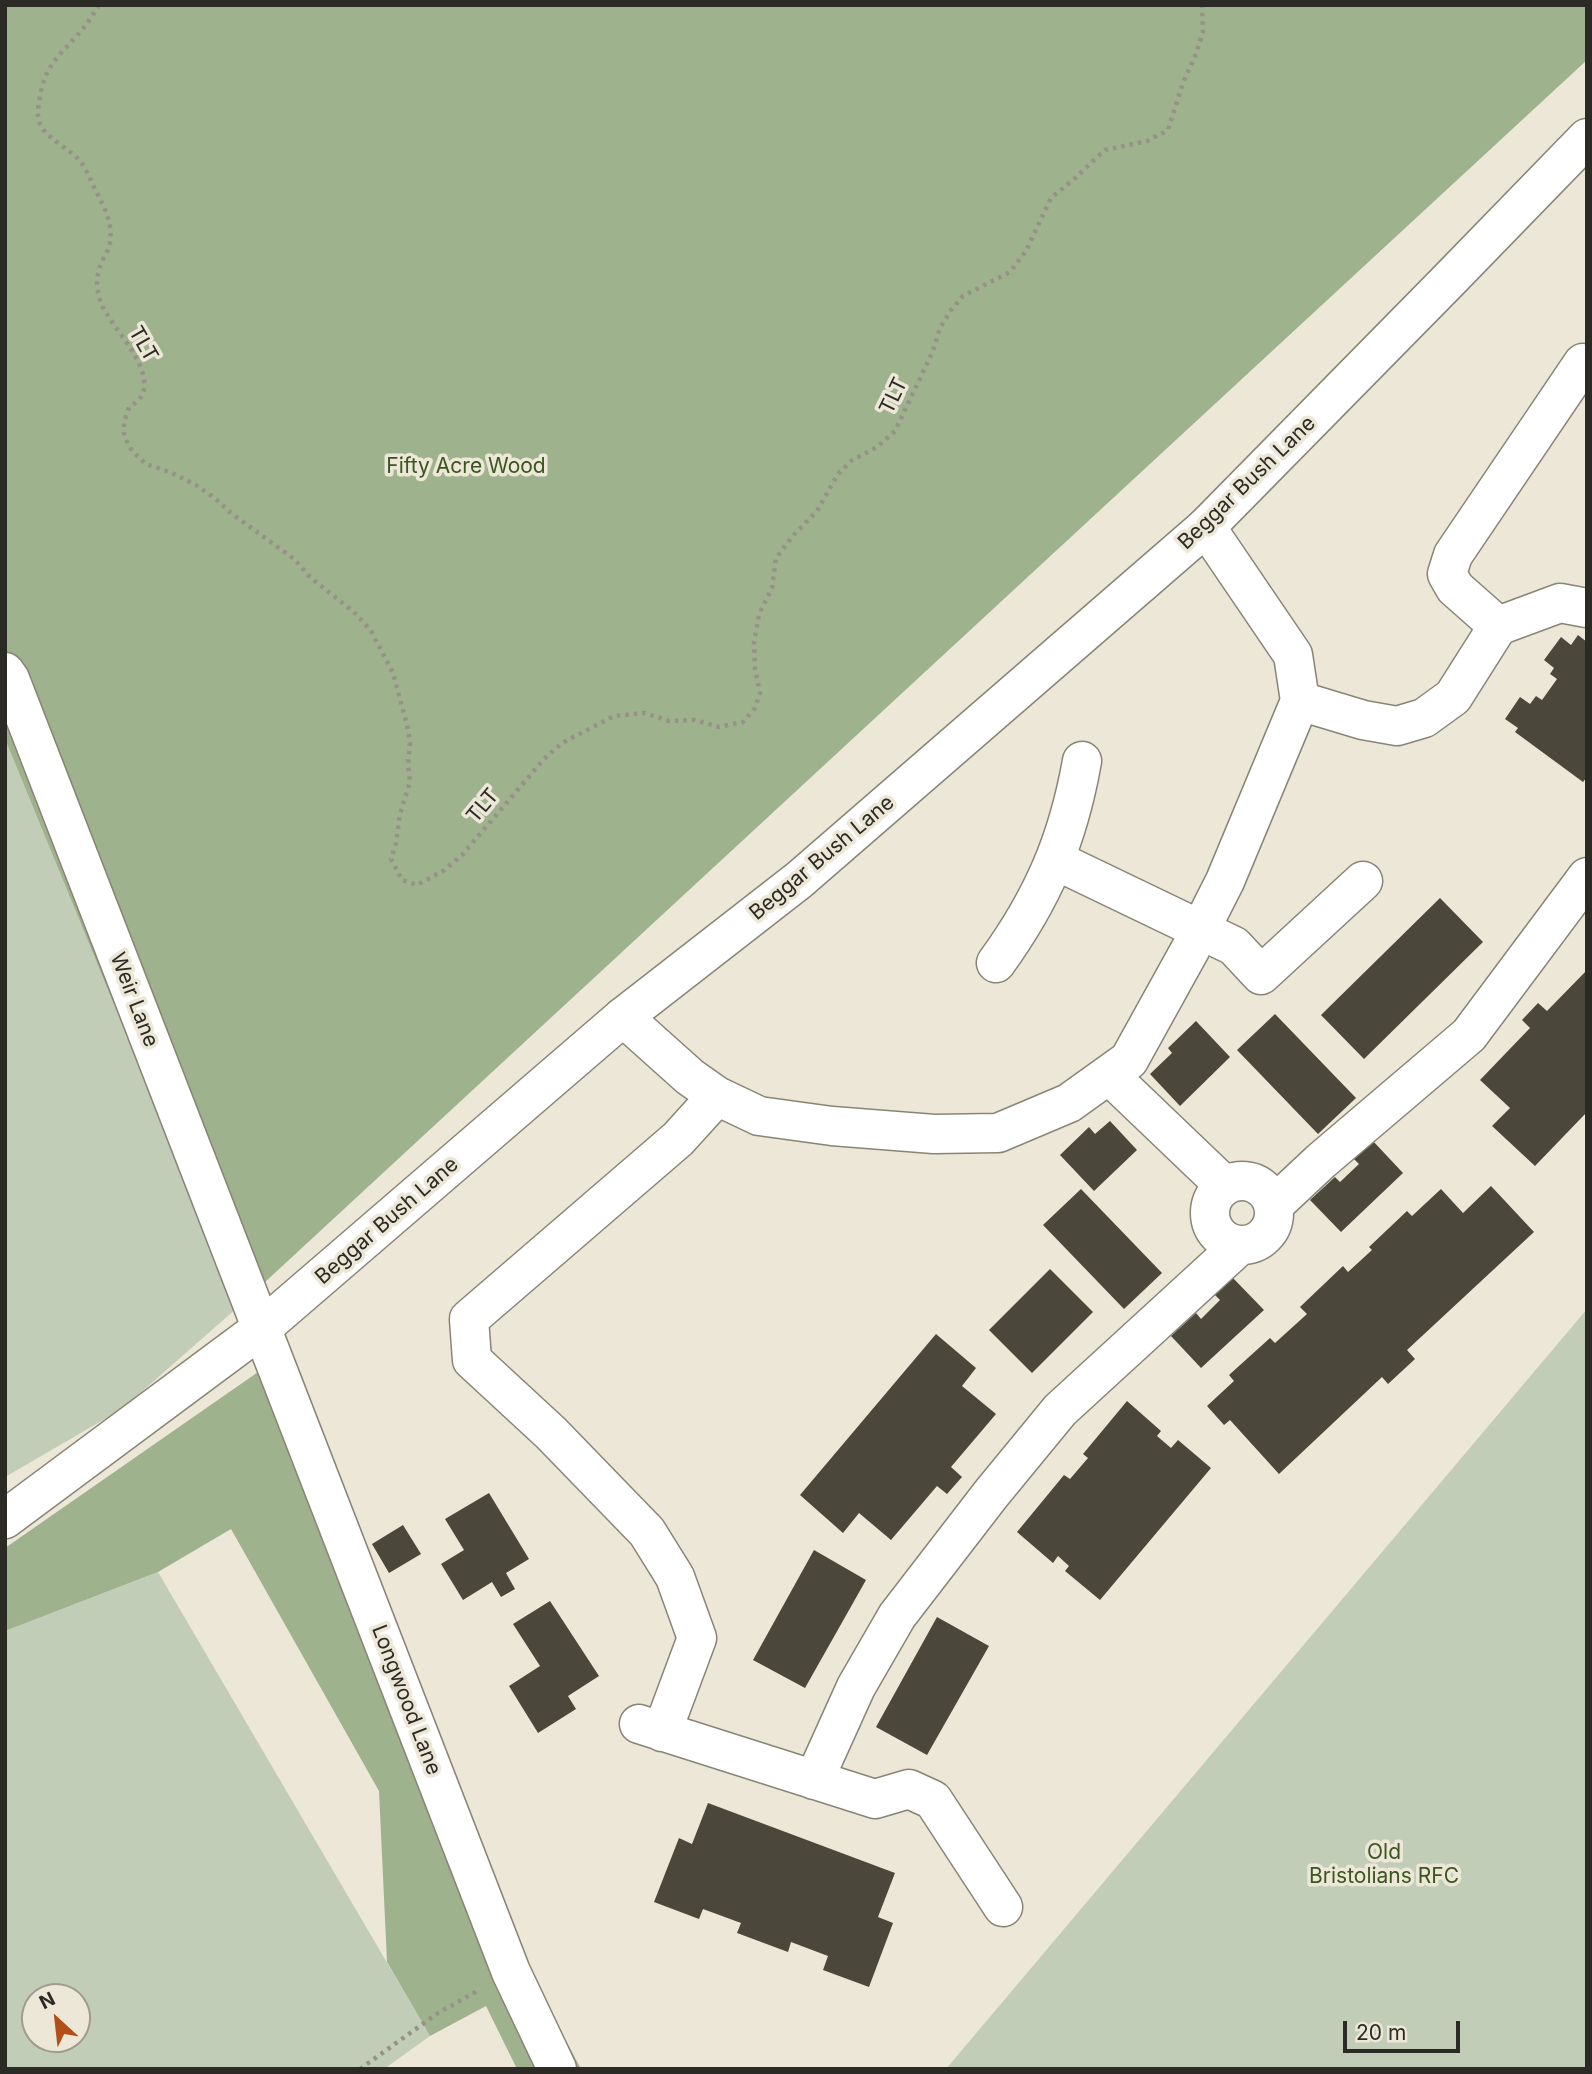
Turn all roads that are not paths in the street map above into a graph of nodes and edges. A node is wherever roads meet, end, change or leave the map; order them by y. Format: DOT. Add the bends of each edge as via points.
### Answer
graph roads {
  1 [pos="1587,138"];
  2 [pos="1583,363"];
  3 [pos="1206,527"];
  4 [pos="1587,608"];
  5 [pos="1498,626"];
  6 [pos="5,672"];
  7 [pos="1300,701"];
  8 [pos="1082,761"];
  9 [pos="1055,860"];
  10 [pos="1363,881"];
  11 [pos="1585,884"];
  12 [pos="1200,930"];
  13 [pos="996,963"];
  14 [pos="623,1017"];
  15 [pos="1109,1075"];
  16 [pos="717,1096"];
  17 [pos="1224,1185"];
  18 [pos="1274,1205"];
  19 [pos="1238,1246"];
  20 [pos="262,1328"];
  21 [pos="5,1519"];
  22 [pos="814,1780"];
  23 [pos="1003,1907"];
  24 [pos="557,2069"];
  1 -- 3 [label="street, Beggar Bush Lane"];
  2 -- 5 [label="street" via="1453,555 1447,574 1455,588"];
  3 -- 7 [label="street" via="1293,655"];
  3 -- 14 [label="street, Beggar Bush Lane" via="799,880"];
  4 -- 5 [label="street" via="1560,603"];
  5 -- 7 [label="street" via="1453,697 1424,718 1398,726"];
  6 -- 20 [label="street, Weir Lane"];
  7 -- 12 [label="street"];
  8 -- 9 [label="street"];
  9 -- 12 [label="street"];
  9 -- 13 [label="street" via="1030,913"];
  10 -- 12 [label="street" via="1261,975 1234,946"];
  11 -- 18 [label="street" via="1469,1035"];
  12 -- 15 [label="street" via="1129,1060"];
  14 -- 16 [label="street"];
  14 -- 20 [label="street, Beggar Bush Lane"];
  15 -- 16 [label="street" via="1069,1103 998,1133 934,1134 832,1126 759,1116"];
  15 -- 17 [label="street"];
  16 -- 22 [label="street" via="677,1139 469,1319 472,1360 647,1532 674,1577 697,1639 651,1728"];
  17 -- 18 [label="street" via="1244,1180 1263,1187"];
  17 -- 19 [label="street" via="1211,1201 1209,1222 1220,1239"];
  18 -- 19 [label="street" via="1273,1225 1260,1241"];
  19 -- 22 [label="street" via="1060,1410 984,1503 897,1616 856,1686"];
  20 -- 21 [label="street, Beggar Bush Lane"];
  20 -- 24 [label="street, Longwood Lane" via="511,1972"];
  22 -- 23 [label="street" via="875,1800 909,1789 933,1800"];
}
